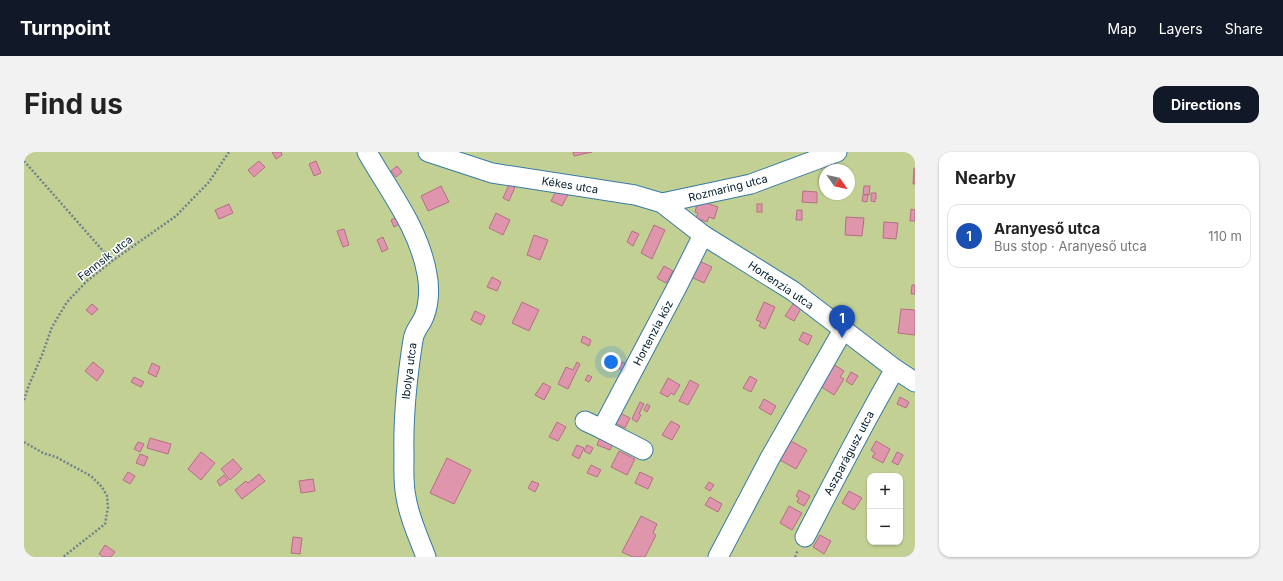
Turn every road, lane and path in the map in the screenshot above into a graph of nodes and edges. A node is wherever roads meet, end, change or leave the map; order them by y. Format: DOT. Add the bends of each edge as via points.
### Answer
graph roads {
  1 [pos="229,152"];
  2 [pos="367,152"];
  3 [pos="428,152"];
  4 [pos="837,152"];
  5 [pos="24,161"];
  6 [pos="662,203"];
  7 [pos="703,235"];
  8 [pos="112,261"];
  9 [pos="843,330"];
  10 [pos="895,369"];
  11 [pos="915,382"];
  12 [pos="24,400"];
  13 [pos="585,421"];
  14 [pos="602,430"];
  15 [pos="24,442"];
  16 [pos="643,450"];
  17 [pos="805,537"];
  18 [pos="64,557"];
  19 [pos="426,557"];
  20 [pos="718,557"];
  1 -- 8 [label="path, Fennsík utca" via="209,182 176,216"];
  2 -- 19 [label="street, Ibolya utca" via="412,229 423,256 427,275 427,310 414,334 403,434 406,497"];
  3 -- 6 [label="street, Kékes utca" via="492,173 635,195"];
  4 -- 6 [label="street, Rozmaring utca" via="751,184"];
  5 -- 8 [label="path"];
  6 -- 7 [label="street, Kékes utca"];
  7 -- 9 [label="street, Hortenzia utca" via="793,291"];
  7 -- 14 [label="street, Hortenzia köz"];
  8 -- 12 [label="path, Fennsík utca" via="87,281 67,302 52,327"];
  9 -- 10 [label="street, Hortenzia utca"];
  9 -- 20 [label="street" via="770,458"];
  10 -- 11 [label="street, Hortenzia utca"];
  10 -- 17 [label="street, Aszparágusz utca"];
  13 -- 14 [label="street"];
  14 -- 16 [label="street"];
  15 -- 18 [label="path" via="91,476 107,496 106,524"];
}
